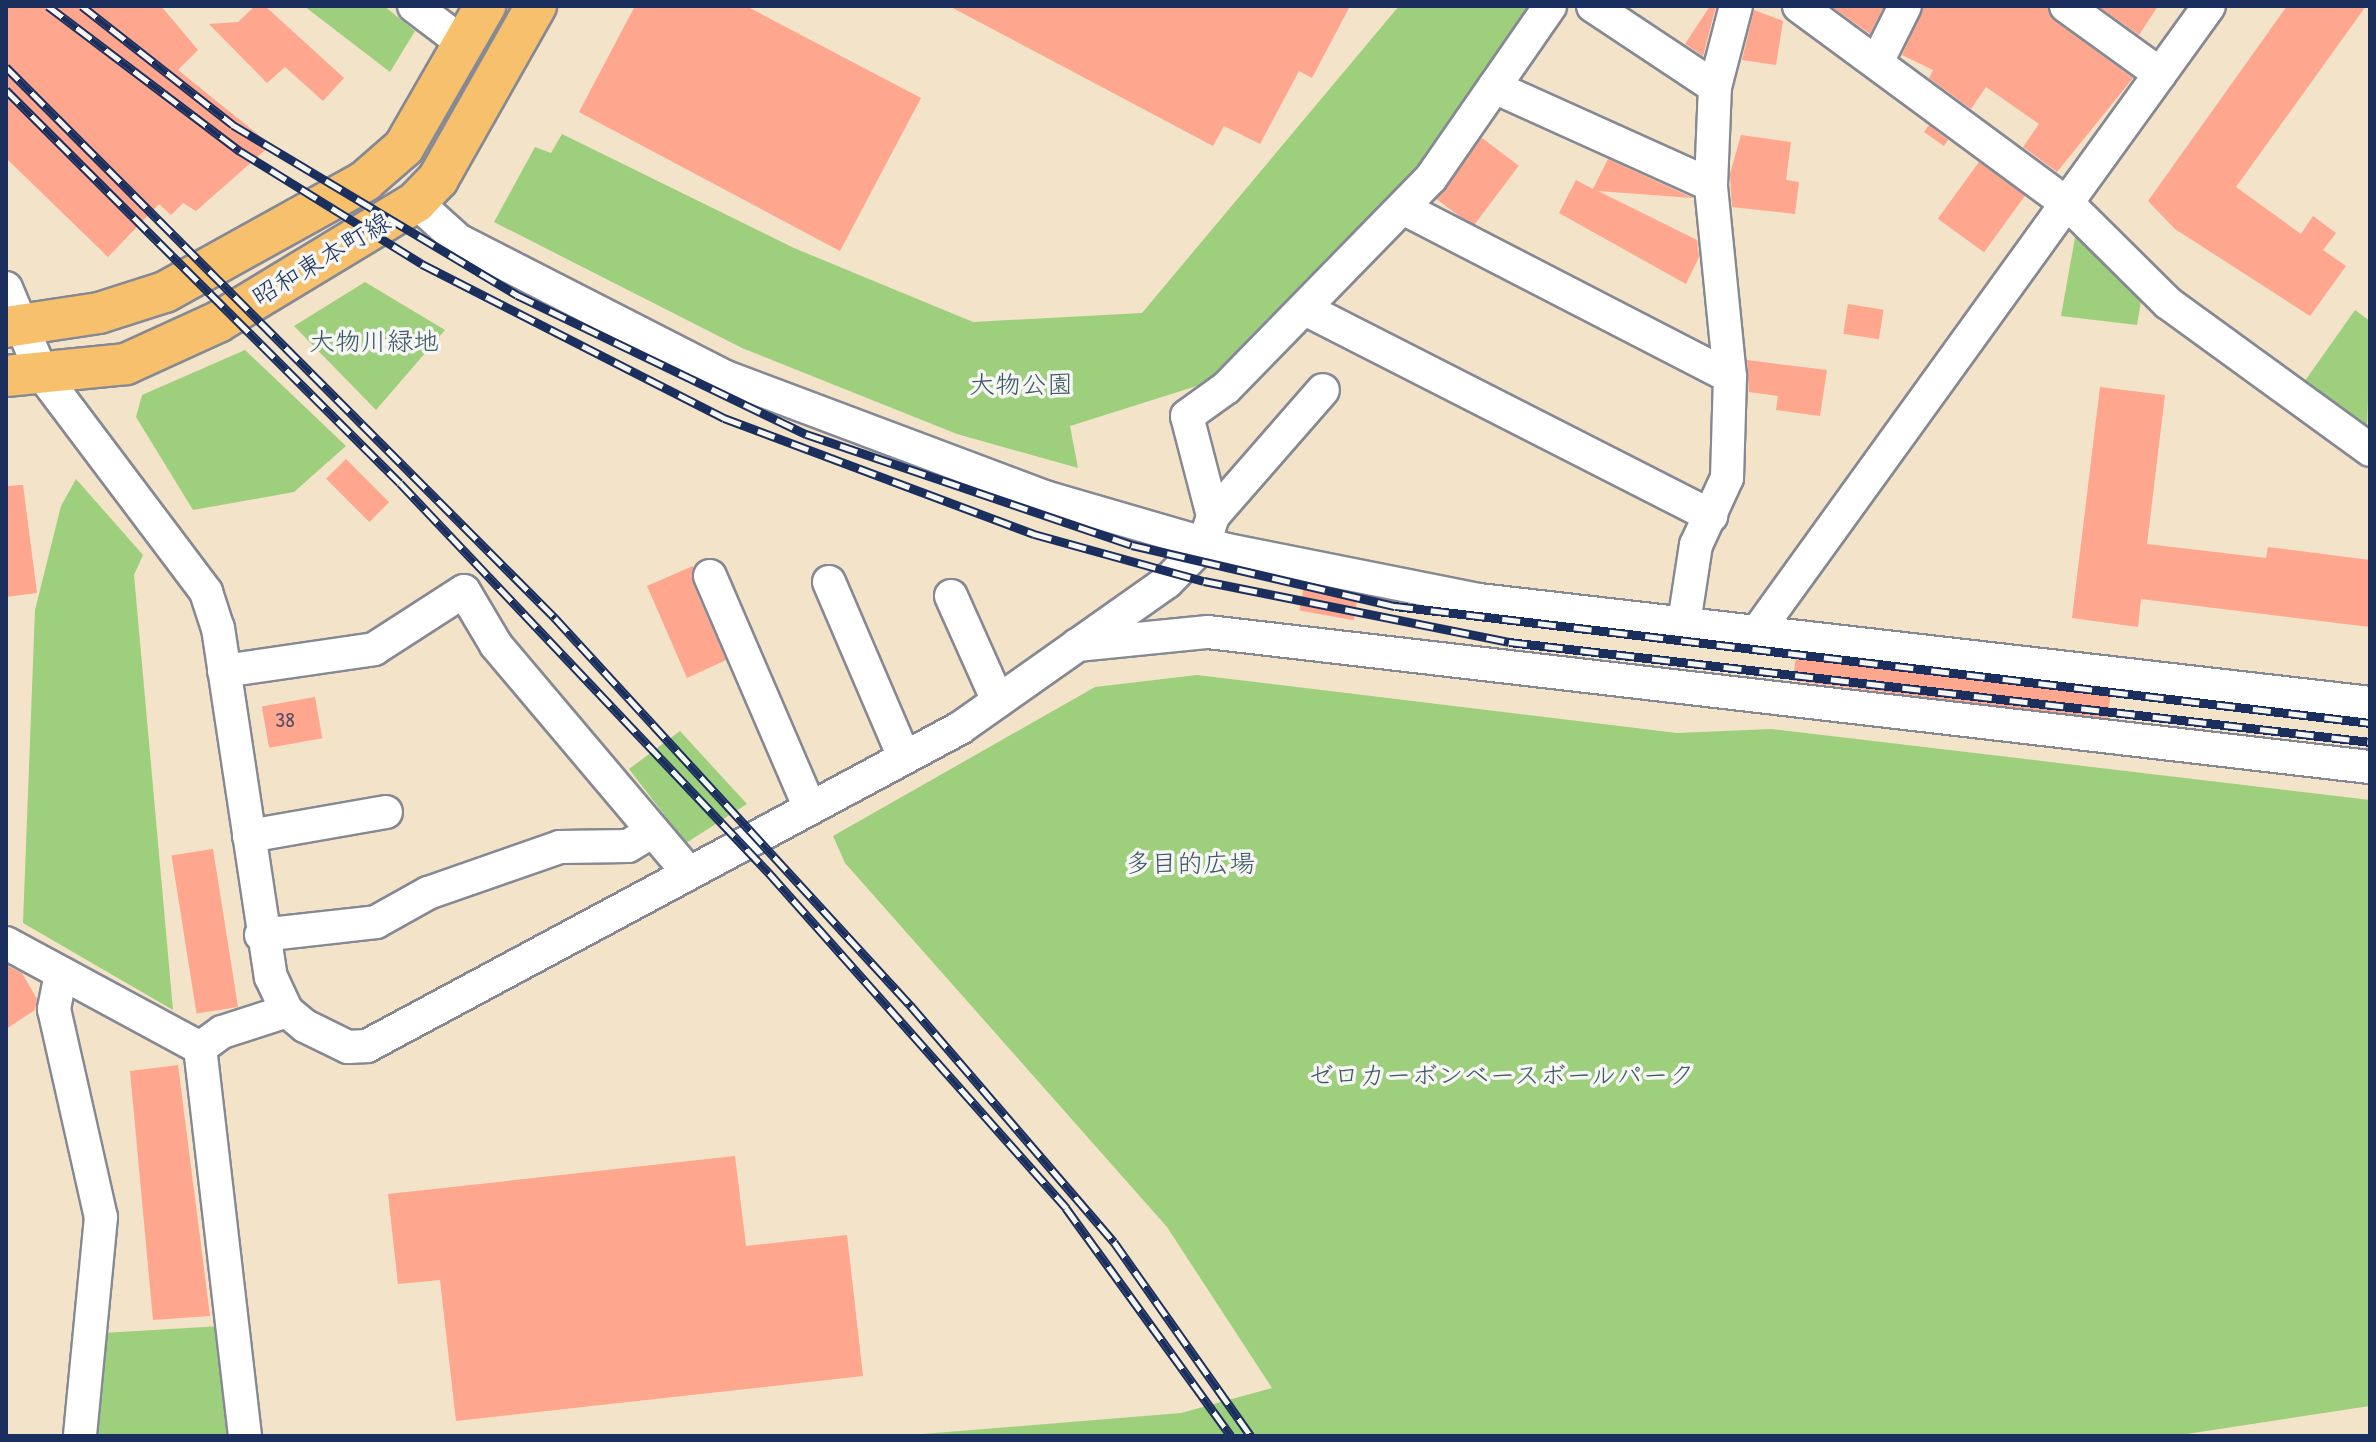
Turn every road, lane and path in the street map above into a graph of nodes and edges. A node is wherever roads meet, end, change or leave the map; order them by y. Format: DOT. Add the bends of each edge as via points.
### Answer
graph roads {
  1 [pos="414,6"];
  2 [pos="485,6"];
  3 [pos="536,6"];
  4 [pos="1550,6"];
  5 [pos="1593,6"];
  6 [pos="1736,6"];
  7 [pos="1799,6"];
  8 [pos="1905,6"];
  9 [pos="2066,6"];
  10 [pos="2209,6"];
  11 [pos="464,44"];
  12 [pos="1878,60"];
  13 [pos="2160,74"];
  14 [pos="1494,87"];
  15 [pos="1715,87"];
  16 [pos="1711,185"];
  17 [pos="416,202"];
  18 [pos="2069,205"];
  19 [pos="1403,208"];
  20 [pos="6,288"];
  21 [pos="1305,309"];
  22 [pos="12,327"];
  23 [pos="24,375"];
  24 [pos="1730,377"];
  25 [pos="1323,390"];
  26 [pos="2370,450"];
  27 [pos="1711,516"];
  28 [pos="1208,530"];
  29 [pos="710,576"];
  30 [pos="829,582"];
  31 [pos="951,596"];
  32 [pos="1684,623"];
  33 [pos="1757,632"];
  34 [pos="1070,646"];
  35 [pos="224,671"];
  36 [pos="998,701"];
  37 [pos="2370,703"];
  38 [pos="904,757"];
  39 [pos="2370,767"];
  40 [pos="810,808"];
  41 [pos="386,812"];
  42 [pos="653,831"];
  43 [pos="249,836"];
  44 [pos="688,872"];
  45 [pos="261,935"];
  46 [pos="6,943"];
  47 [pos="61,973"];
  48 [pos="287,1011"];
  49 [pos="200,1048"];
  50 [pos="80,1436"];
  51 [pos="245,1436"];
  1 -- 11 [label="street"];
  2 -- 11 [label="main road, 昭和東本町線"];
  3 -- 17 [label="main road, 昭和東本町線" via="438,179"];
  4 -- 14 [label="street"];
  5 -- 15 [label="street"];
  6 -- 15 [label="street"];
  7 -- 12 [label="street"];
  8 -- 12 [label="street"];
  9 -- 13 [label="street"];
  10 -- 13 [label="street"];
  11 -- 22 [label="main road, 昭和東本町線" via="404,147 365,181 165,292"];
  12 -- 18 [label="street"];
  13 -- 18 [label="street"];
  14 -- 16 [label="street"];
  14 -- 19 [label="street"];
  15 -- 16 [label="street"];
  16 -- 24 [label="street"];
  17 -- 23 [label="main road, 昭和東本町線" via="192,334 126,364"];
  17 -- 28 [label="street" via="458,240 726,377 914,452"];
  18 -- 26 [label="street" via="2168,303"];
  18 -- 33 [label="street"];
  19 -- 21 [label="street"];
  19 -- 24 [label="street"];
  20 -- 22 [label="street"];
  21 -- 27 [label="street"];
  21 -- 28 [label="street" via="1187,416"];
  22 -- 23 [label="street"];
  23 -- 35 [label="street" via="189,563 210,604"];
  24 -- 27 [label="street" via="1727,478"];
  25 -- 28 [label="street"];
  27 -- 32 [label="street" via="1696,545"];
  28 -- 32 [label="street" via="1394,586"];
  28 -- 34 [label="street" via="1167,582"];
  29 -- 40 [label="street"];
  30 -- 38 [label="street"];
  31 -- 36 [label="street"];
  32 -- 33 [label="street"];
  33 -- 37 [label="street"];
  34 -- 36 [label="street"];
  34 -- 39 [label="street" via="1208,632"];
  35 -- 42 [label="street" via="374,649 464,591 496,645"];
  35 -- 43 [label="street"];
  36 -- 38 [label="street"];
  38 -- 40 [label="street"];
  40 -- 44 [label="street"];
  41 -- 43 [label="street"];
  42 -- 44 [label="street"];
  42 -- 45 [label="street" via="628,846 560,847 428,893 376,922"];
  43 -- 45 [label="street"];
  44 -- 48 [label="street" via="383,1041 348,1047"];
  45 -- 48 [label="street"];
  46 -- 47 [label="street"];
  47 -- 49 [label="street"];
  47 -- 50 [label="street" via="54,1009 101,1217"];
  48 -- 49 [label="street" via="222,1032"];
  49 -- 51 [label="street"];
}
